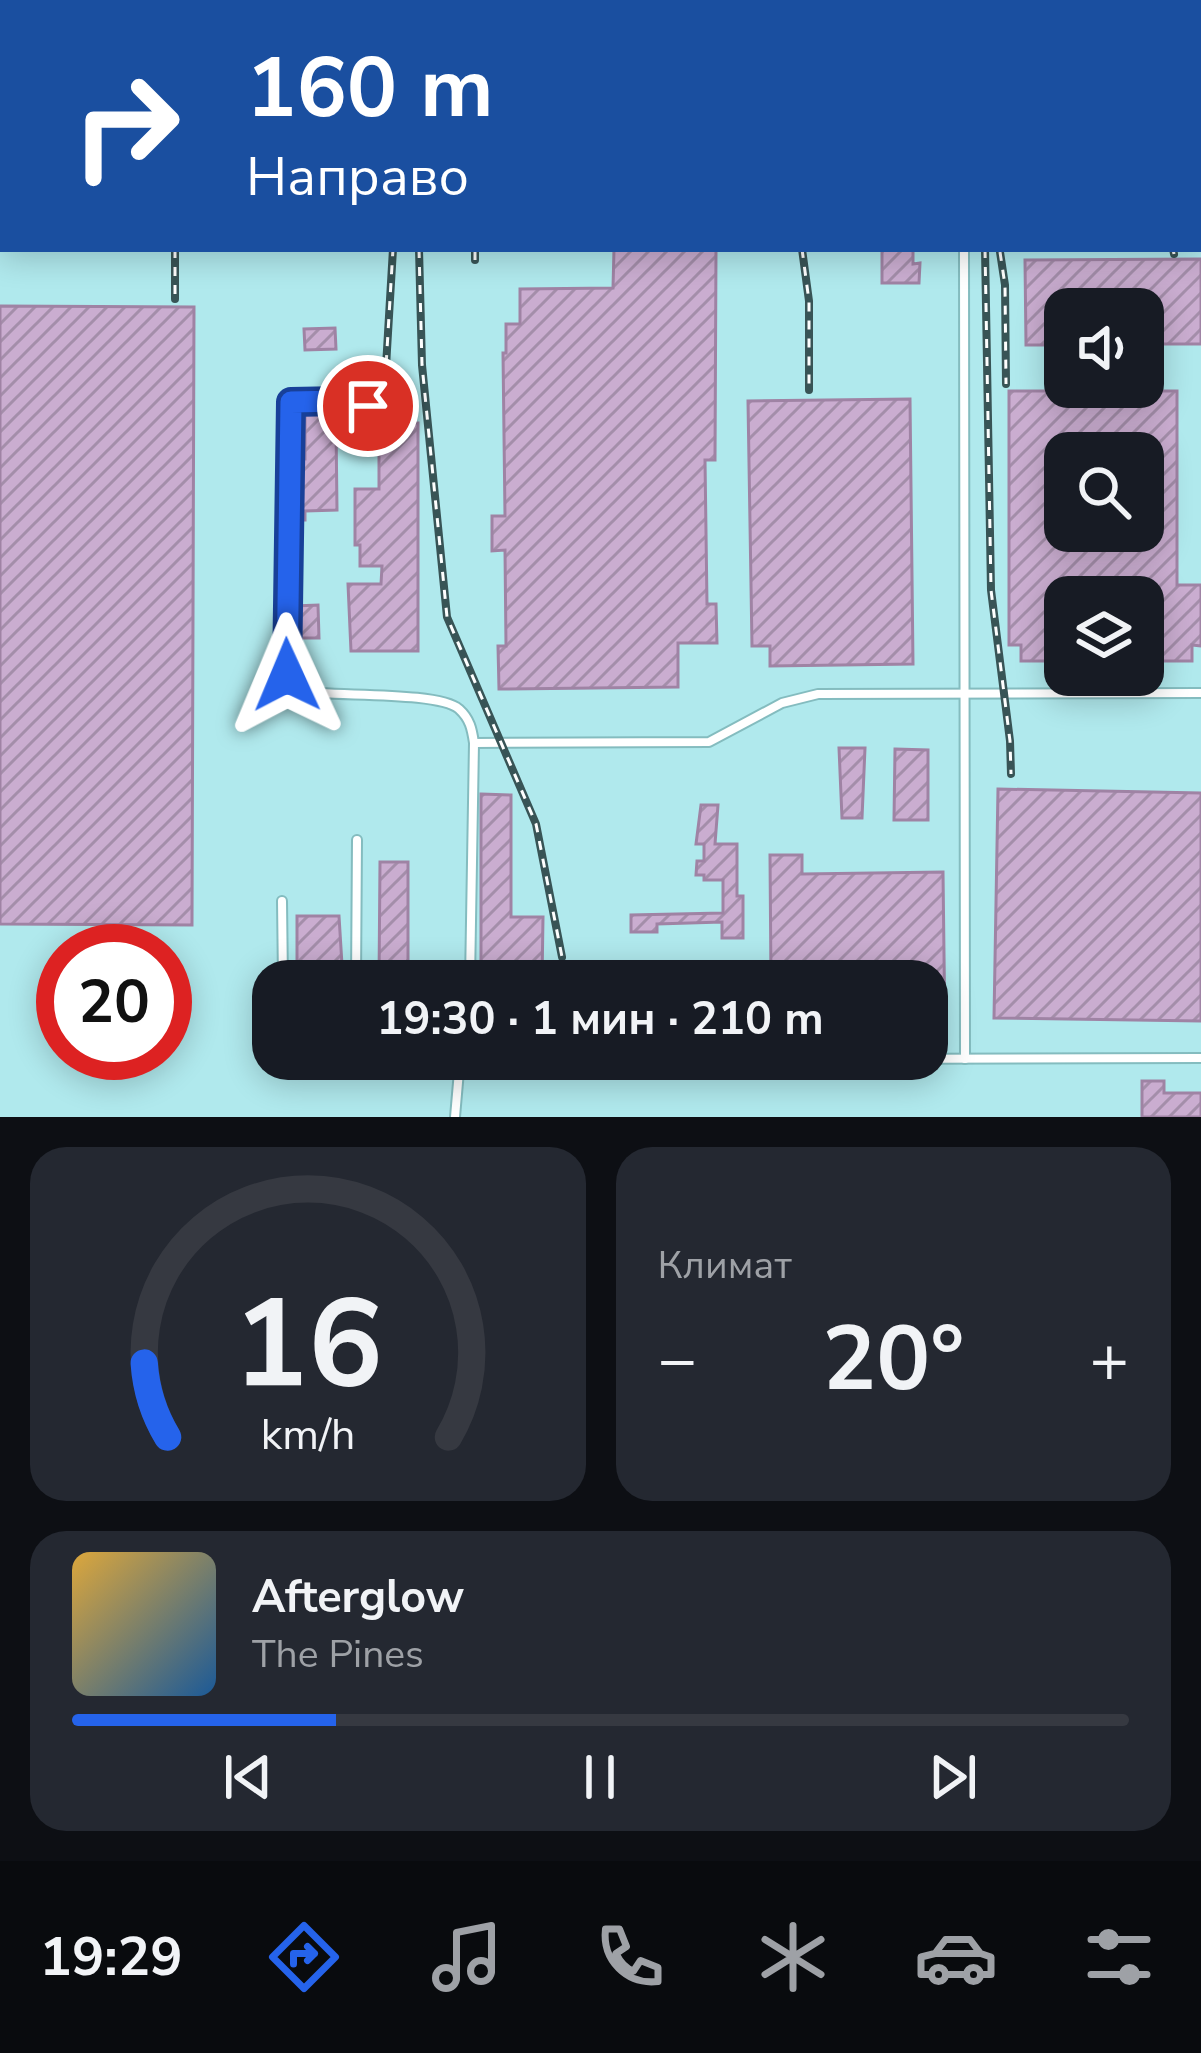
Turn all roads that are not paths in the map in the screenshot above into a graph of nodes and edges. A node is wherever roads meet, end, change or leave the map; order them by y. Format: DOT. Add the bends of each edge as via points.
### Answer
graph roads {
  1 [pos="964,252"];
  2 [pos="395,410"];
  3 [pos="1201,693"];
  4 [pos="965,694"];
  5 [pos="474,743"];
  6 [pos="357,840"];
  7 [pos="281,901"];
  8 [pos="282,960"];
  9 [pos="356,960"];
  10 [pos="470,960"];
  11 [pos="1201,1058"];
  12 [pos="948,1059"];
  13 [pos="965,1059"];
  14 [pos="458,1080"];
  15 [pos="455,1117"];
  1 -- 4 [label="lane"];
  2 -- 5 [label="lane" via="291,402 287,675 299,691 327,696 456,705"];
  3 -- 4 [label="lane"];
  4 -- 5 [label="lane" via="818,694 782,703 709,742"];
  4 -- 13 [label="lane"];
  5 -- 10 [label="lane"];
  6 -- 9 [label="lane"];
  7 -- 8 [label="lane"];
  11 -- 13 [label="lane"];
  12 -- 13 [label="lane"];
  14 -- 15 [label="lane"];
}
